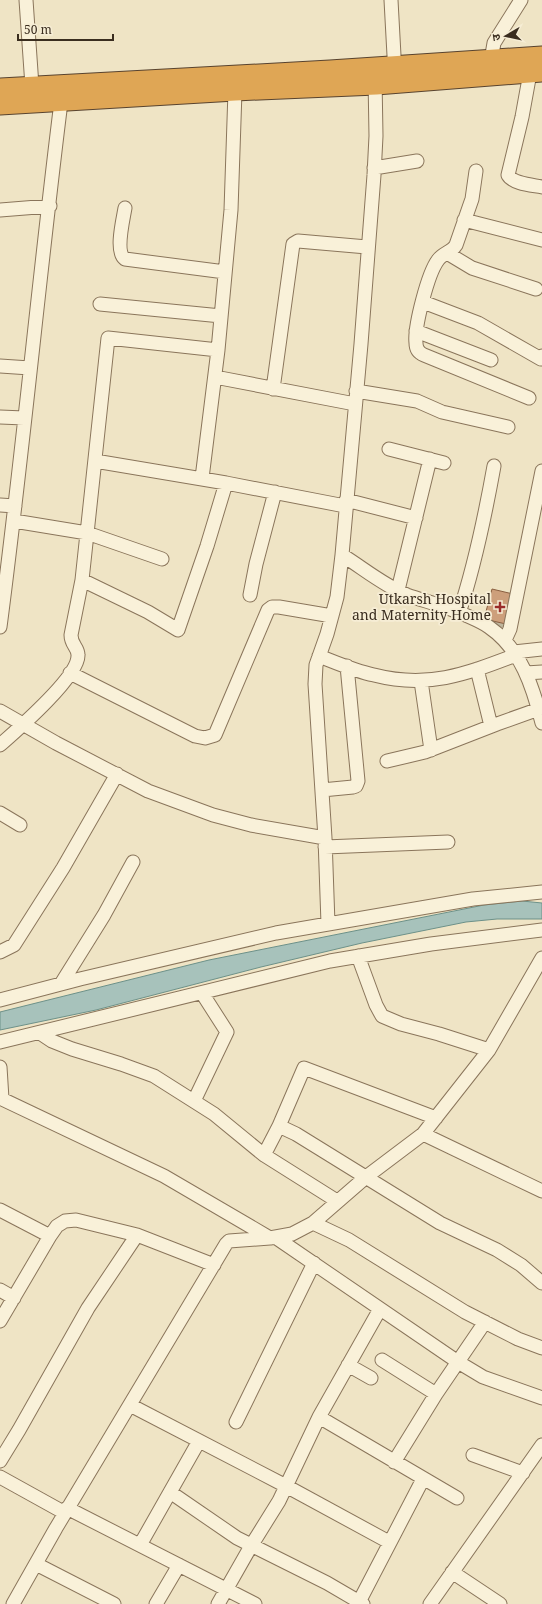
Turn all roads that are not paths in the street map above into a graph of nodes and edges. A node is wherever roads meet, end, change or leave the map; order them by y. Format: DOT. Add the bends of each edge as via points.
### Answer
graph roads {
  1 [pos="26,0"];
  2 [pos="391,0"];
  3 [pos="521,0"];
  4 [pos="542,56"];
  5 [pos="490,68"];
  6 [pos="536,73"];
  7 [pos="395,75"];
  8 [pos="375,76"];
  9 [pos="233,83"];
  10 [pos="32,86"];
  11 [pos="0,88"];
  12 [pos="61,102"];
  13 [pos="0,105"];
  14 [pos="417,161"];
  15 [pos="374,168"];
  16 [pos="476,171"];
  17 [pos="542,187"];
  18 [pos="50,206"];
  19 [pos="125,208"];
  20 [pos="0,210"];
  21 [pos="464,220"];
  22 [pos="542,240"];
  23 [pos="367,247"];
  24 [pos="447,252"];
  25 [pos="225,272"];
  26 [pos="536,289"];
  27 [pos="423,302"];
  28 [pos="100,304"];
  29 [pos="221,316"];
  30 [pos="416,331"];
  31 [pos="218,350"];
  32 [pos="542,356"];
  33 [pos="491,360"];
  34 [pos="0,366"];
  35 [pos="30,368"];
  36 [pos="215,377"];
  37 [pos="273,389"];
  38 [pos="355,397"];
  39 [pos="529,398"];
  40 [pos="0,417"];
  41 [pos="24,418"];
  42 [pos="508,427"];
  43 [pos="389,450"];
  44 [pos="430,459"];
  45 [pos="95,461"];
  46 [pos="444,463"];
  47 [pos="494,466"];
  48 [pos="542,471"];
  49 [pos="202,478"];
  50 [pos="226,483"];
  51 [pos="275,492"];
  52 [pos="346,503"];
  53 [pos="0,504"];
  54 [pos="15,506"];
  55 [pos="416,518"];
  56 [pos="14,521"];
  57 [pos="87,533"];
  58 [pos="342,555"];
  59 [pos="162,559"];
  60 [pos="82,580"];
  61 [pos="398,590"];
  62 [pos="250,595"];
  63 [pos="459,613"];
  64 [pos="332,616"];
  65 [pos="0,627"];
  66 [pos="505,640"];
  67 [pos="542,649"];
  68 [pos="515,653"];
  69 [pos="319,656"];
  70 [pos="347,666"];
  71 [pos="477,669"];
  72 [pos="542,672"];
  73 [pos="70,673"];
  74 [pos="526,673"];
  75 [pos="421,681"];
  76 [pos="539,709"];
  77 [pos="0,711"];
  78 [pos="542,723"];
  79 [pos="24,724"];
  80 [pos="491,726"];
  81 [pos="0,745"];
  82 [pos="431,750"];
  83 [pos="387,761"];
  84 [pos="117,774"];
  85 [pos="322,790"];
  86 [pos="0,813"];
  87 [pos="20,825"];
  88 [pos="325,842"];
  89 [pos="448,842"];
  90 [pos="133,862"];
  91 [pos="542,892"];
  92 [pos="328,924"];
  93 [pos="542,930"];
  94 [pos="0,952"];
  95 [pos="358,956"];
  96 [pos="542,958"];
  97 [pos="61,984"];
  98 [pos="202,992"];
  99 [pos="0,1000"];
  100 [pos="40,1033"];
  101 [pos="0,1042"];
  102 [pos="489,1050"];
  103 [pos="0,1067"];
  104 [pos="194,1101"];
  105 [pos="436,1118"];
  106 [pos="279,1126"];
  107 [pos="423,1134"];
  108 [pos="264,1155"];
  109 [pos="366,1177"];
  110 [pos="542,1191"];
  111 [pos="337,1201"];
  112 [pos="0,1210"];
  113 [pos="313,1223"];
  114 [pos="137,1235"];
  115 [pos="50,1236"];
  116 [pos="272,1237"];
  117 [pos="314,1263"];
  118 [pos="214,1265"];
  119 [pos="542,1283"];
  120 [pos="0,1290"];
  121 [pos="14,1298"];
  122 [pos="380,1309"];
  123 [pos="0,1321"];
  124 [pos="485,1322"];
  125 [pos="542,1348"];
  126 [pos="382,1360"];
  127 [pos="458,1362"];
  128 [pos="348,1365"];
  129 [pos="371,1378"];
  130 [pos="436,1394"];
  131 [pos="542,1398"];
  132 [pos="130,1405"];
  133 [pos="319,1417"];
  134 [pos="236,1422"];
  135 [pos="199,1441"];
  136 [pos="542,1445"];
  137 [pos="473,1455"];
  138 [pos="0,1461"];
  139 [pos="394,1462"];
  140 [pos="523,1473"];
  141 [pos="0,1477"];
  142 [pos="423,1478"];
  143 [pos="286,1486"];
  144 [pos="170,1492"];
  145 [pos="457,1498"];
  146 [pos="66,1511"];
  147 [pos="389,1542"];
  148 [pos="140,1545"];
  149 [pos="252,1546"];
  150 [pos="36,1564"];
  151 [pos="179,1565"];
  152 [pos="452,1572"];
  153 [pos="226,1589"];
  154 [pos="361,1603"];
  155 [pos="13,1604"];
  156 [pos="114,1604"];
  157 [pos="156,1604"];
  158 [pos="218,1604"];
  159 [pos="255,1604"];
  160 [pos="430,1604"];
  161 [pos="500,1604"];
  1 -- 10 [label="street"];
  2 -- 7 [label="street"];
  3 -- 5 [label="street" via="494,43"];
  4 -- 5 [label="highway"];
  5 -- 6 [label="highway"];
  5 -- 7 [label="highway"];
  6 -- 17 [label="street" via="508,175 512,180"];
  7 -- 8 [label="highway"];
  8 -- 9 [label="highway"];
  8 -- 15 [label="street"];
  9 -- 10 [label="highway"];
  9 -- 12 [label="highway"];
  9 -- 25 [label="street" via="231,210"];
  10 -- 11 [label="highway"];
  12 -- 13 [label="highway"];
  12 -- 18 [label="street"];
  14 -- 15 [label="street"];
  15 -- 23 [label="street"];
  16 -- 21 [label="street" via="472,199"];
  18 -- 20 [label="street"];
  18 -- 35 [label="street"];
  19 -- 25 [label="street" via="120,248 125,259"];
  21 -- 22 [label="street"];
  21 -- 24 [label="street" via="456,245"];
  23 -- 37 [label="street" via="298,241 293,244"];
  23 -- 38 [label="street"];
  24 -- 26 [label="street" via="472,268"];
  24 -- 27 [label="street" via="440,257 428,279"];
  25 -- 29 [label="street"];
  27 -- 30 [label="street"];
  27 -- 32 [label="street" via="478,323 541,359"];
  28 -- 29 [label="street"];
  29 -- 31 [label="street"];
  30 -- 33 [label="street"];
  30 -- 39 [label="street" via="416,345 420,354"];
  31 -- 36 [label="street"];
  31 -- 45 [label="street" via="108,338"];
  34 -- 35 [label="street"];
  35 -- 41 [label="street"];
  36 -- 37 [label="street"];
  36 -- 49 [label="street"];
  37 -- 38 [label="street"];
  38 -- 42 [label="street" via="412,400 442,412"];
  38 -- 52 [label="street"];
  40 -- 41 [label="street"];
  41 -- 54 [label="street"];
  43 -- 44 [label="street"];
  44 -- 46 [label="street"];
  44 -- 55 [label="street"];
  45 -- 49 [label="street"];
  45 -- 57 [label="street"];
  47 -- 63 [label="street" via="485,518"];
  48 -- 66 [label="street" via="510,629"];
  49 -- 50 [label="street"];
  50 -- 51 [label="street"];
  50 -- 60 [label="street" via="178,630 148,612"];
  51 -- 52 [label="street"];
  51 -- 62 [label="street"];
  52 -- 55 [label="street"];
  52 -- 58 [label="street"];
  53 -- 54 [label="street"];
  54 -- 56 [label="street"];
  55 -- 61 [label="street"];
  56 -- 57 [label="street"];
  56 -- 65 [label="street"];
  57 -- 59 [label="street"];
  57 -- 60 [label="street"];
  58 -- 61 [label="street"];
  58 -- 64 [label="street"];
  60 -- 73 [label="street" via="71,636 71,642 78,654 77,662"];
  61 -- 63 [label="street"];
  63 -- 66 [label="street" via="488,626"];
  64 -- 69 [label="street"];
  64 -- 73 [label="street" via="272,607 268,610 215,735 208,738 195,736"];
  66 -- 68 [label="street"];
  67 -- 68 [label="street"];
  68 -- 71 [label="street"];
  68 -- 74 [label="street"];
  69 -- 70 [label="street"];
  69 -- 85 [label="street" via="315,684"];
  70 -- 75 [label="street" via="397,680"];
  70 -- 85 [label="street" via="358,781 353,787"];
  71 -- 75 [label="street" via="440,680"];
  71 -- 80 [label="street"];
  72 -- 74 [label="street"];
  73 -- 79 [label="street"];
  74 -- 76 [label="street"];
  75 -- 82 [label="street"];
  76 -- 78 [label="street"];
  76 -- 80 [label="street"];
  77 -- 79 [label="street"];
  79 -- 81 [label="street"];
  79 -- 84 [label="street"];
  80 -- 82 [label="street"];
  82 -- 83 [label="street"];
  84 -- 88 [label="street" via="148,791 214,815"];
  84 -- 94 [label="street" via="63,868 14,945"];
  85 -- 88 [label="street"];
  86 -- 87 [label="street"];
  88 -- 89 [label="street"];
  88 -- 92 [label="street"];
  90 -- 97 [label="street"];
  91 -- 92 [label="street" via="473,899"];
  92 -- 97 [label="street" via="268,935"];
  93 -- 95 [label="street"];
  95 -- 98 [label="street"];
  95 -- 102 [label="street" via="382,1016"];
  96 -- 102 [label="street"];
  97 -- 99 [label="street"];
  98 -- 100 [label="street"];
  98 -- 104 [label="street" via="227,1032"];
  100 -- 101 [label="street"];
  100 -- 104 [label="street" via="72,1049 154,1076"];
  102 -- 105 [label="street"];
  103 -- 116 [label="street" via="2,1099 164,1176"];
  104 -- 108 [label="street"];
  105 -- 106 [label="street" via="304,1068"];
  105 -- 107 [label="street"];
  106 -- 108 [label="street"];
  106 -- 109 [label="street"];
  107 -- 109 [label="street"];
  107 -- 110 [label="street"];
  108 -- 111 [label="street"];
  109 -- 111 [label="street"];
  109 -- 119 [label="street" via="440,1223 497,1250"];
  111 -- 113 [label="street"];
  112 -- 115 [label="street"];
  113 -- 116 [label="street" via="292,1234"];
  113 -- 124 [label="street" via="349,1240"];
  114 -- 115 [label="street" via="70,1220 61,1223"];
  114 -- 118 [label="street"];
  114 -- 138 [label="street" via="88,1308"];
  115 -- 121 [label="street"];
  116 -- 117 [label="street"];
  116 -- 118 [label="street" via="229,1241"];
  117 -- 122 [label="street"];
  117 -- 134 [label="street"];
  118 -- 132 [label="street"];
  120 -- 121 [label="street"];
  121 -- 123 [label="street"];
  122 -- 127 [label="street"];
  122 -- 128 [label="street"];
  124 -- 125 [label="street"];
  124 -- 127 [label="street"];
  126 -- 130 [label="street"];
  127 -- 130 [label="street"];
  127 -- 131 [label="street" via="483,1377"];
  128 -- 129 [label="street"];
  128 -- 133 [label="street"];
  130 -- 139 [label="street"];
  132 -- 135 [label="street"];
  132 -- 146 [label="street"];
  133 -- 139 [label="street"];
  133 -- 143 [label="street"];
  135 -- 143 [label="street"];
  135 -- 144 [label="street"];
  136 -- 140 [label="street"];
  137 -- 140 [label="street"];
  139 -- 142 [label="street"];
  140 -- 152 [label="street"];
  141 -- 146 [label="street"];
  142 -- 145 [label="street"];
  142 -- 147 [label="street"];
  143 -- 147 [label="street"];
  143 -- 149 [label="street"];
  144 -- 148 [label="street"];
  144 -- 149 [label="street"];
  146 -- 148 [label="street"];
  146 -- 150 [label="street"];
  147 -- 154 [label="street"];
  148 -- 151 [label="street"];
  149 -- 153 [label="street"];
  149 -- 154 [label="street"];
  150 -- 155 [label="street"];
  150 -- 156 [label="street"];
  151 -- 153 [label="street"];
  151 -- 157 [label="street"];
  152 -- 160 [label="street"];
  152 -- 161 [label="street"];
  153 -- 158 [label="street"];
  153 -- 159 [label="street"];
}
